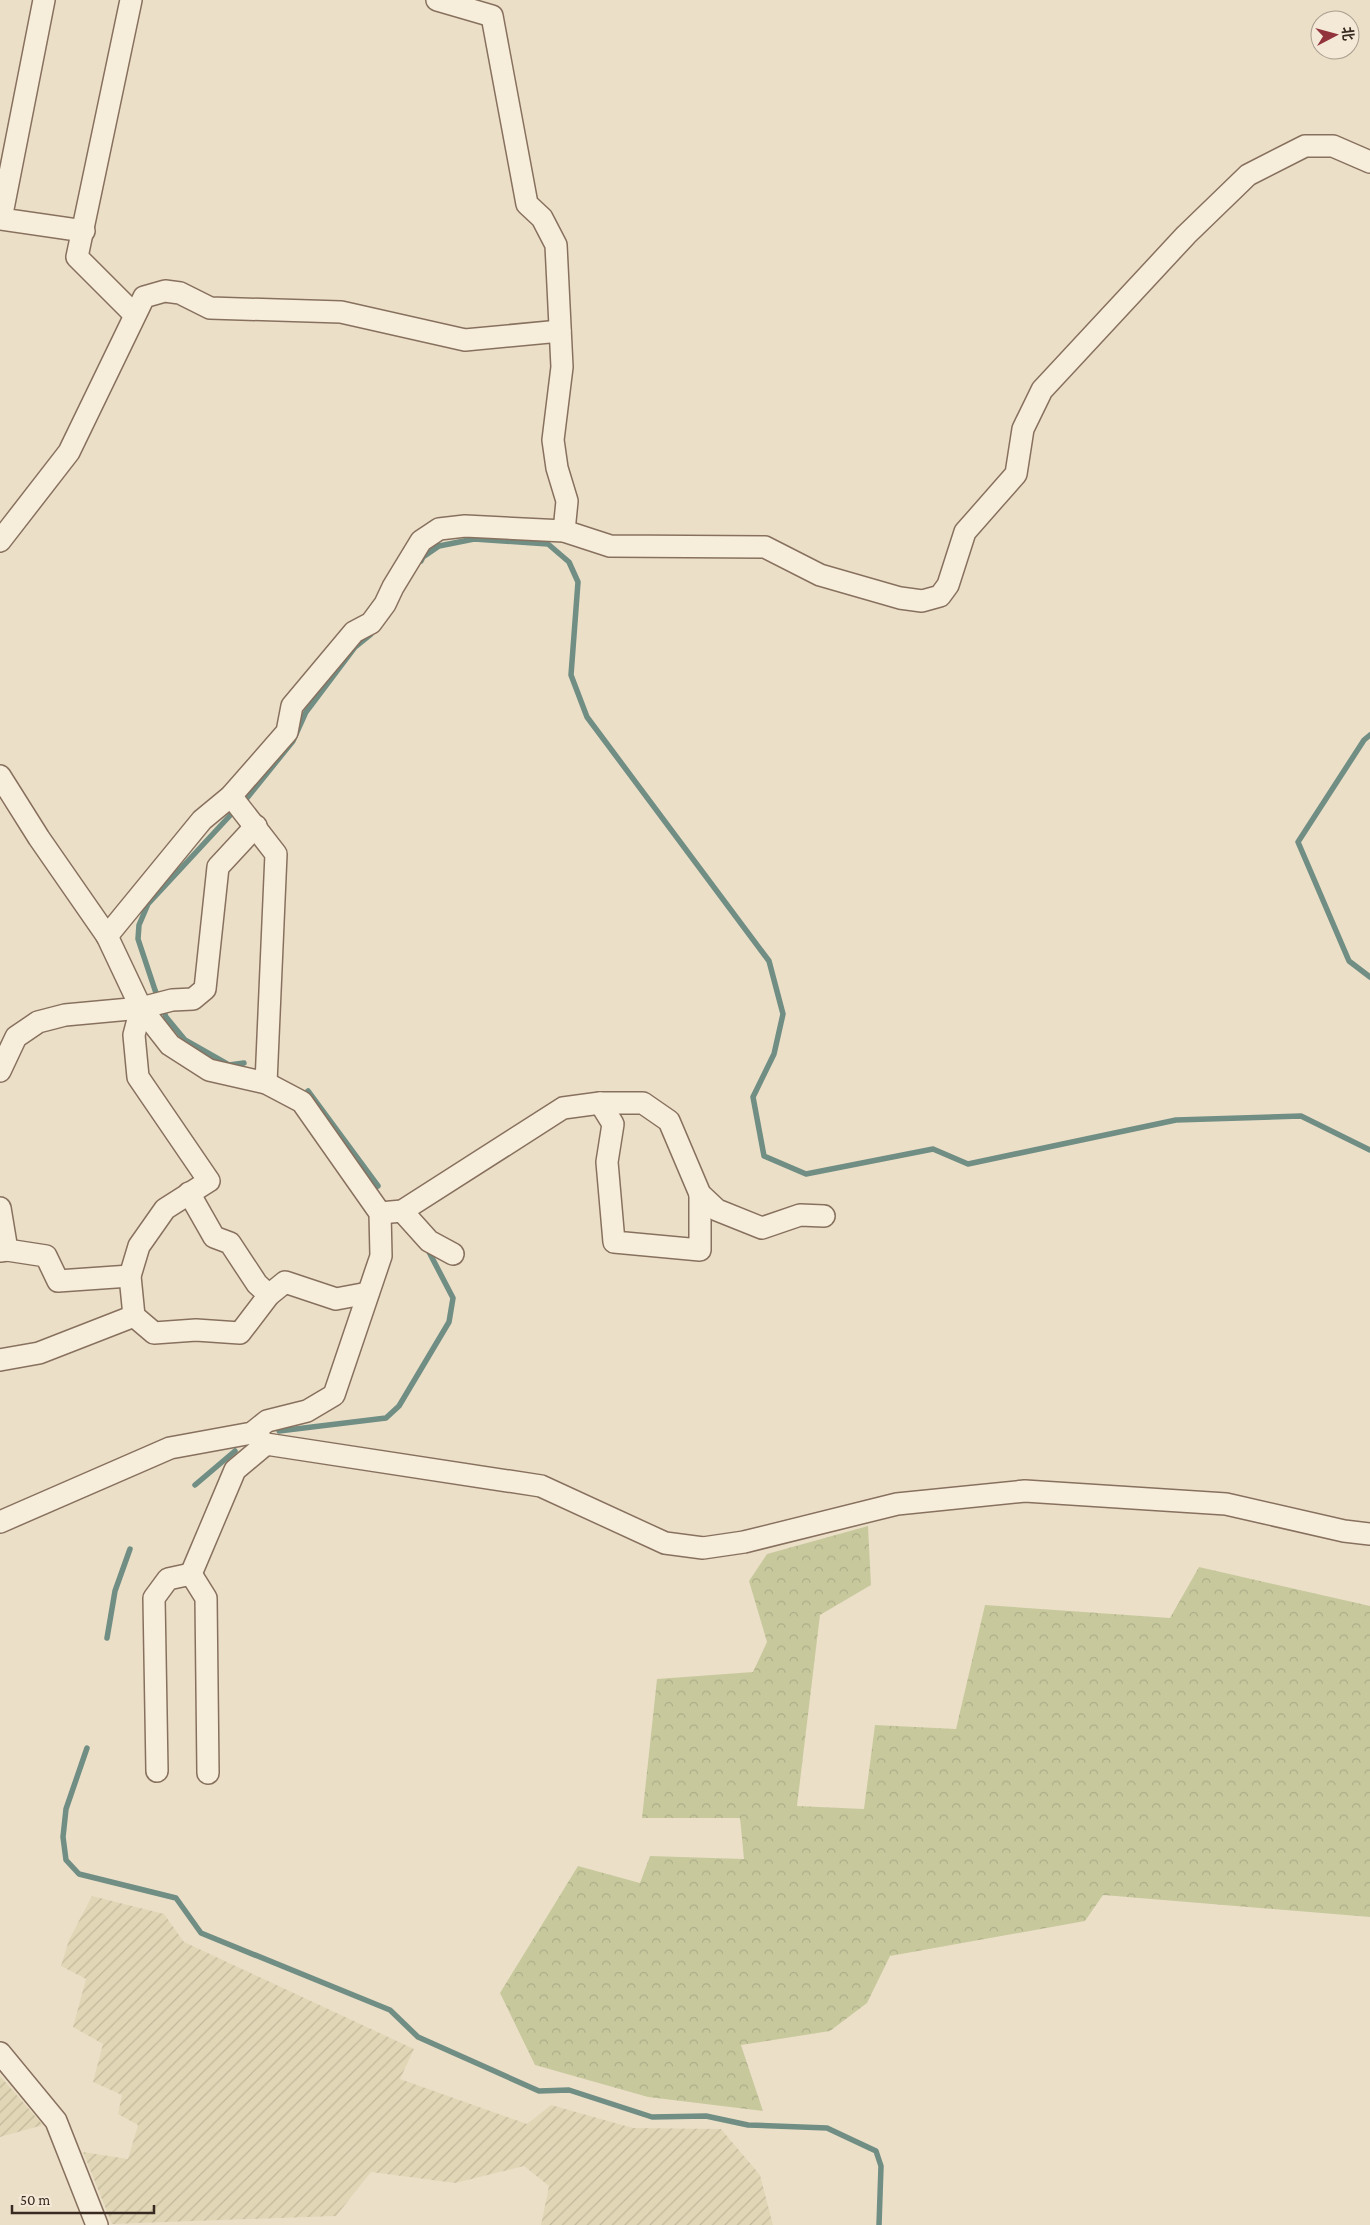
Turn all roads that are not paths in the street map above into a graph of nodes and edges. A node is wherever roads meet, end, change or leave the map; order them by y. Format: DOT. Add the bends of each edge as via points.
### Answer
graph roads {
  1 [pos="44,0"];
  2 [pos="131,0"];
  3 [pos="437,0"];
  4 [pos="1370,162"];
  5 [pos="84,231"];
  6 [pos="134,314"];
  7 [pos="560,331"];
  8 [pos="564,531"];
  9 [pos="0,541"];
  10 [pos="0,776"];
  11 [pos="242,809"];
  12 [pos="107,936"];
  13 [pos="154,1005"];
  14 [pos="0,1071"];
  15 [pos="266,1082"];
  16 [pos="600,1103"];
  17 [pos="189,1193"];
  18 [pos="700,1194"];
  19 [pos="0,1208"];
  20 [pos="402,1211"];
  21 [pos="380,1212"];
  22 [pos="824,1216"];
  23 [pos="4,1251"];
  24 [pos="454,1254"];
  25 [pos="130,1276"];
  26 [pos="368,1293"];
  27 [pos="269,1295"];
  28 [pos="134,1316"];
  29 [pos="0,1360"];
  30 [pos="259,1438"];
  31 [pos="0,1522"];
  32 [pos="1370,1534"];
  33 [pos="191,1574"];
  34 [pos="157,1771"];
  35 [pos="208,1773"];
  36 [pos="0,2053"];
  37 [pos="97,2225"];
  1 -- 5 [label="street" via="1,218"];
  2 -- 5 [label="street"];
  3 -- 7 [label="street" via="492,16 527,204 542,218 556,245"];
  4 -- 8 [label="street" via="1333,146 1305,146 1248,175 1186,235 1042,390 1024,429 1016,474 964,532 948,585 940,596 922,601 900,598 820,575 765,547 610,546"];
  5 -- 6 [label="street" via="77,257"];
  6 -- 7 [label="street" via="144,298 165,291 180,293 210,308 340,312 465,340"];
  6 -- 9 [label="street" via="69,452"];
  7 -- 8 [label="street" via="562,367 553,440 567,501"];
  8 -- 11 [label="street" via="465,526 439,529 421,541 386,604 371,622 354,632 292,706 287,732"];
  10 -- 12 [label="street"];
  11 -- 12 [label="street" via="202,820"];
  11 -- 13 [label="street" via="218,867 205,989 193,999"];
  11 -- 15 [label="street" via="276,854"];
  12 -- 13 [label="street"];
  13 -- 14 [label="street" via="66,1015 38,1022 16,1037"];
  13 -- 15 [label="street" via="170,1046 209,1070"];
  13 -- 17 [label="street" via="134,1035 138,1077 209,1180"];
  15 -- 21 [label="street" via="302,1102"];
  16 -- 18 [label="street" via="643,1103 669,1121"];
  16 -- 18 [label="street" via="613,1124 607,1162 614,1242 700,1250"];
  16 -- 20 [label="street" via="563,1108"];
  17 -- 25 [label="street" via="165,1209 139,1246"];
  17 -- 27 [label="street" via="214,1237 230,1243 257,1284"];
  18 -- 22 [label="street" via="717,1210 762,1228 800,1215"];
  19 -- 23 [label="street"];
  20 -- 21 [label="street"];
  20 -- 24 [label="street" via="429,1241"];
  21 -- 26 [label="street" via="381,1256"];
  23 -- 25 [label="street" via="46,1256 58,1281"];
  25 -- 28 [label="street"];
  26 -- 27 [label="street" via="336,1299 285,1282"];
  26 -- 30 [label="street" via="334,1395 307,1411 267,1421"];
  27 -- 28 [label="street" via="240,1333 196,1330 154,1333"];
  28 -- 29 [label="street" via="39,1353"];
  30 -- 31 [label="street" via="170,1448"];
  30 -- 32 [label="street" via="541,1486 665,1543 703,1548 744,1542 896,1504 1025,1490 1226,1504"];
  30 -- 33 [label="street" via="235,1470"];
  33 -- 34 [label="street" via="168,1578 154,1598"];
  33 -- 35 [label="street" via="206,1598"];
  36 -- 37 [label="street" via="56,2121"];
}
